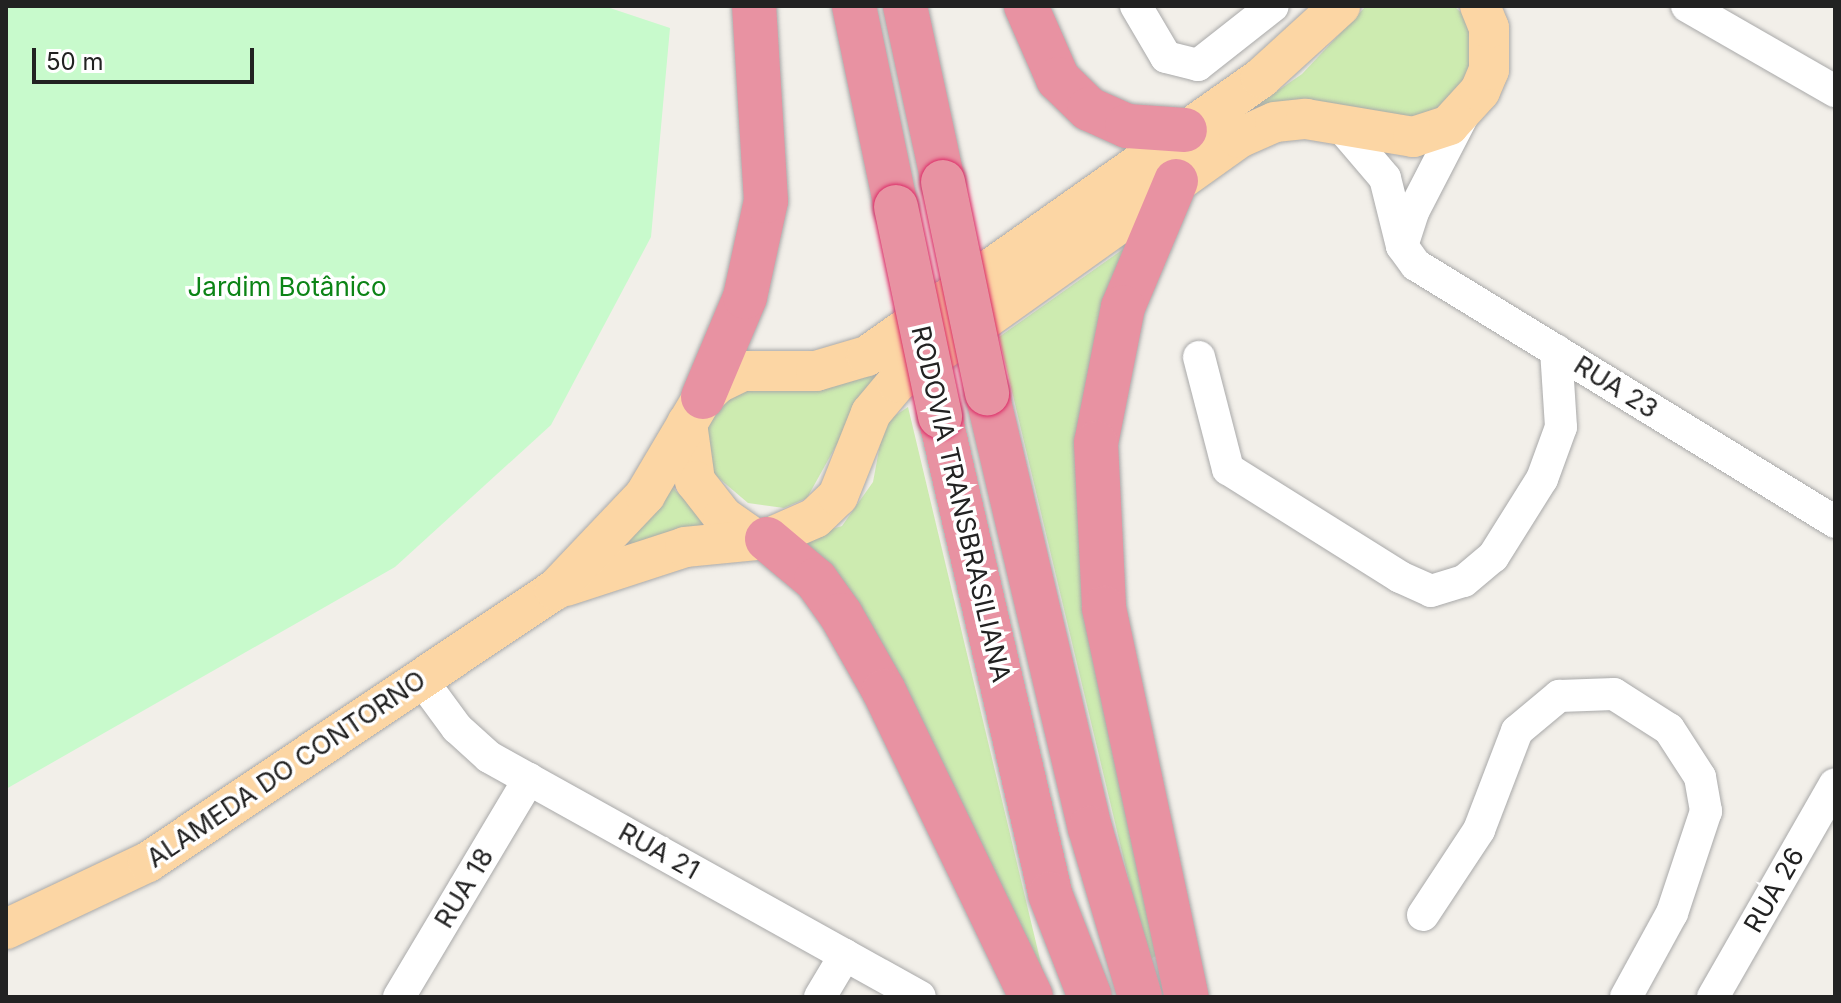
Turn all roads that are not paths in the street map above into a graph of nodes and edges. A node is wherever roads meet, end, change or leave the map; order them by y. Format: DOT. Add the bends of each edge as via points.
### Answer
graph roads {
  1 [pos="754,6"];
  2 [pos="854,6"];
  3 [pos="905,6"];
  4 [pos="1026,6"];
  5 [pos="1136,6"];
  6 [pos="1273,6"];
  7 [pos="1340,6"];
  8 [pos="1687,6"];
  9 [pos="1492,13"];
  10 [pos="1835,91"];
  11 [pos="1464,113"];
  12 [pos="1338,123"];
  13 [pos="1185,130"];
  14 [pos="1176,181"];
  15 [pos="1402,246"];
  16 [pos="1556,350"];
  17 [pos="1199,357"];
  18 [pos="695,410"];
  19 [pos="1835,522"];
  20 [pos="760,539"];
  21 [pos="555,590"];
  22 [pos="421,679"];
  23 [pos="529,779"];
  24 [pos="1835,784"];
  25 [pos="1423,915"];
  26 [pos="6,929"];
  27 [pos="845,955"];
  28 [pos="399,997"];
  29 [pos="820,997"];
  30 [pos="920,997"];
  31 [pos="1031,997"];
  32 [pos="1090,997"];
  33 [pos="1140,997"];
  34 [pos="1187,997"];
  35 [pos="1626,997"];
  36 [pos="1713,997"];
  1 -- 18 [label="highway" via="766,201 745,297"];
  2 -- 32 [label="highway, RODOVIA TRANSBRASILIANA, bridge" via="940,416 1050,894"];
  3 -- 33 [label="highway, RODOVIA TRANSBRASILIANA, bridge" via="987,393 1090,828"];
  4 -- 13 [label="highway" via="1046,60 1089,109 1127,126"];
  5 -- 6 [label="street" via="1166,57 1198,65"];
  7 -- 13 [label="main road" via="1261,78"];
  8 -- 10 [label="street"];
  9 -- 11 [label="main road" via="1489,70"];
  11 -- 12 [label="main road, ALAMEDA DO CONTORNO" via="1434,133 1413,137"];
  11 -- 15 [label="street" via="1413,212"];
  12 -- 14 [label="main road, ALAMEDA DO CONTORNO" via="1275,122 1239,138"];
  12 -- 15 [label="street" via="1385,178"];
  13 -- 18 [label="main road" via="867,356 816,371 743,371"];
  14 -- 20 [label="main road, ALAMEDA DO CONTORNO" via="897,382 871,413 838,496 815,518"];
  14 -- 34 [label="highway" via="1123,307 1096,443 1104,608"];
  15 -- 16 [label="street, RUA 23" via="1443,285"];
  16 -- 17 [label="street" via="1561,427 1542,479 1493,557 1464,581 1431,591 1228,469"];
  16 -- 19 [label="street, RUA 23"];
  18 -- 20 [label="main road" via="695,481 723,517"];
  18 -- 21 [label="main road, ALAMEDA DO CONTORNO" via="645,495"];
  20 -- 21 [label="main road, ALAMEDA DO CONTORNO" via="685,547"];
  20 -- 31 [label="highway" via="816,580 841,615 884,691"];
  21 -- 22 [label="main road, ALAMEDA DO CONTORNO"];
  22 -- 23 [label="street, RUA 21" via="457,728 489,757"];
  22 -- 26 [label="main road, ALAMEDA DO CONTORNO" via="148,862"];
  23 -- 27 [label="street, RUA 21"];
  23 -- 28 [label="street, RUA 18"];
  24 -- 36 [label="street, RUA 26"];
  25 -- 35 [label="street" via="1479,830 1517,731 1559,696 1614,694 1669,729 1700,777 1706,811 1672,913"];
  27 -- 29 [label="street"];
  27 -- 30 [label="street, RUA 21"];
}
